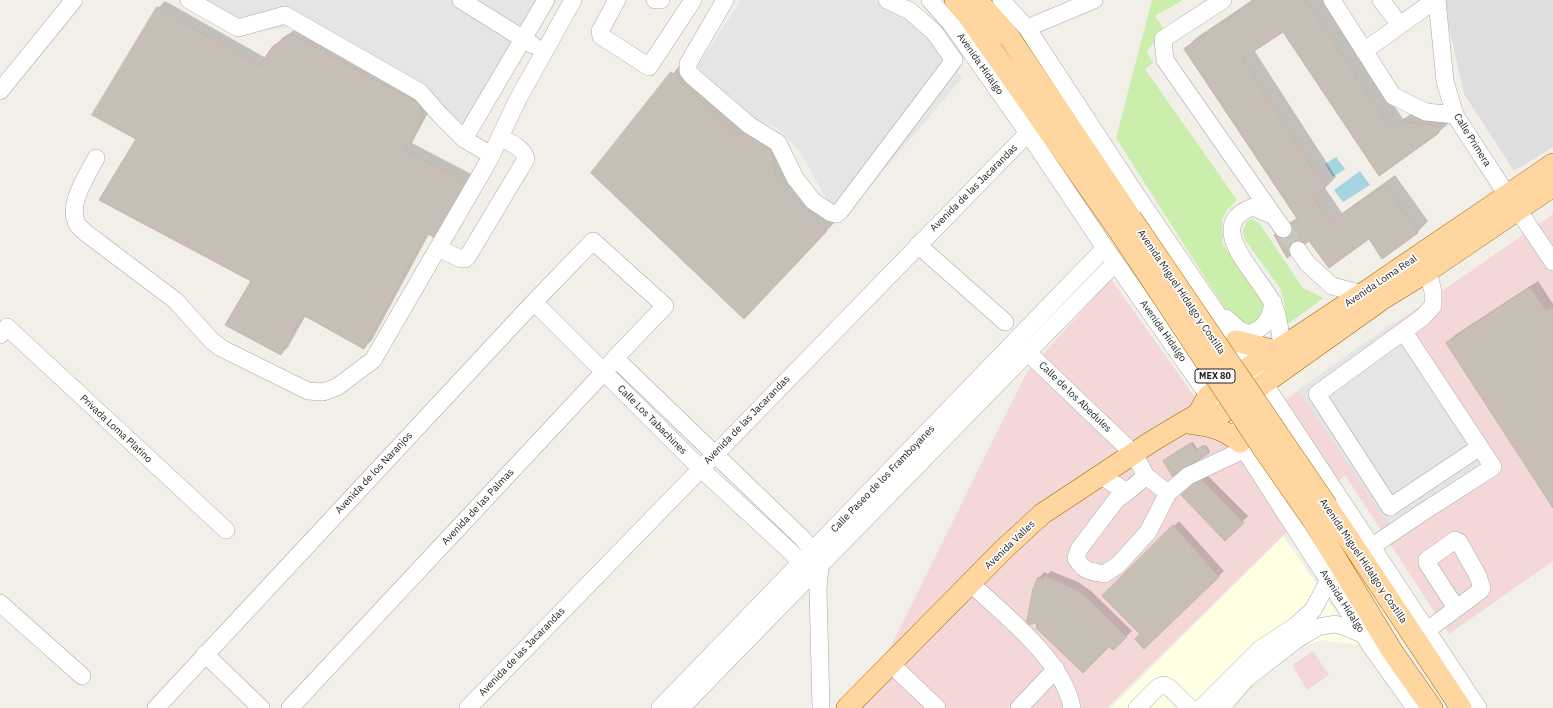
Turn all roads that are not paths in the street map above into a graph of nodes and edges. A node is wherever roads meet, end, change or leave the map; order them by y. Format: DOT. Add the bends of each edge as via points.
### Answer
graph roads {
  1 [pos="74,0"];
  2 [pos="188,0"];
  3 [pos="462,0"];
  4 [pos="546,0"];
  5 [pos="572,0"];
  6 [pos="617,0"];
  7 [pos="655,0"];
  8 [pos="661,0"];
  9 [pos="693,0"];
  10 [pos="726,0"];
  11 [pos="887,0"];
  12 [pos="930,0"];
  13 [pos="955,0"];
  14 [pos="977,0"];
  15 [pos="1001,0"];
  16 [pos="1094,0"];
  17 [pos="1223,0"];
  18 [pos="1332,0"];
  19 [pos="1381,0"];
  20 [pos="1436,0"];
  21 [pos="1400,25"];
  22 [pos="1027,28"];
  23 [pos="524,40"];
  24 [pos="967,46"];
  25 [pos="1364,51"];
  26 [pos="543,52"];
  27 [pos="954,60"];
  28 [pos="0,91"];
  29 [pos="1455,115"];
  30 [pos="1028,133"];
  31 [pos="500,137"];
  32 [pos="464,138"];
  33 [pos="491,155"];
  34 [pos="96,158"];
  35 [pos="1553,164"];
  36 [pos="1553,186"];
  37 [pos="1513,202"];
  38 [pos="1125,225"];
  39 [pos="918,245"];
  40 [pos="438,248"];
  41 [pos="1105,248"];
  42 [pos="1298,250"];
  43 [pos="1553,262"];
  44 [pos="1115,263"];
  45 [pos="1428,271"];
  46 [pos="1068,287"];
  47 [pos="1362,294"];
  48 [pos="1081,298"];
  49 [pos="1384,298"];
  50 [pos="534,302"];
  51 [pos="1272,302"];
  52 [pos="1211,304"];
  53 [pos="665,306"];
  54 [pos="1005,322"];
  55 [pos="3,331"];
  56 [pos="1404,332"];
  57 [pos="1238,344"];
  58 [pos="1022,347"];
  59 [pos="1279,349"];
  60 [pos="615,358"];
  61 [pos="1252,365"];
  62 [pos="604,372"];
  63 [pos="1196,379"];
  64 [pos="1269,391"];
  65 [pos="1197,411"];
  66 [pos="1234,433"];
  67 [pos="1480,446"];
  68 [pos="714,454"];
  69 [pos="1134,454"];
  70 [pos="700,468"];
  71 [pos="1100,475"];
  72 [pos="1146,476"];
  73 [pos="1127,492"];
  74 [pos="1168,493"];
  75 [pos="1320,512"];
  76 [pos="226,530"];
  77 [pos="1371,547"];
  78 [pos="812,569"];
  79 [pos="1329,580"];
  80 [pos="970,583"];
  81 [pos="0,603"];
  82 [pos="1456,608"];
  83 [pos="1426,631"];
  84 [pos="1364,634"];
  85 [pos="205,654"];
  86 [pos="891,664"];
  87 [pos="1056,668"];
  88 [pos="82,676"];
  89 [pos="156,708"];
  90 [pos="261,708"];
  91 [pos="290,708"];
  92 [pos="468,708"];
  93 [pos="660,708"];
  94 [pos="681,708"];
  95 [pos="821,708"];
  96 [pos="847,708"];
  97 [pos="937,708"];
  98 [pos="1019,708"];
  99 [pos="1072,708"];
  100 [pos="1137,708"];
  101 [pos="1190,708"];
  102 [pos="1201,708"];
  103 [pos="1221,708"];
  104 [pos="1414,708"];
  105 [pos="1432,708"];
  106 [pos="1461,708"];
  107 [pos="1478,708"];
  1 -- 28 [label="street"];
  2 -- 32 [label="street" via="238,28 285,15 420,92"];
  3 -- 23 [label="street"];
  4 -- 23 [label="street"];
  5 -- 26 [label="street"];
  6 -- 9 [label="street" via="600,31 601,36 649,68"];
  7 -- 8 [label="street"];
  10 -- 27 [label="street" via="688,64 688,70 749,125 778,143 795,178 813,201 831,213 836,214 841,210"];
  11 -- 27 [label="street" via="910,11 934,32"];
  12 -- 24 [label="street, Avenida Hidalgo"];
  13 -- 38 [label="main road, Avenida Miguel Hidalgo y Costilla / MEX 80"];
  14 -- 38 [label="main road, Avenida Miguel Hidalgo y Costilla / MEX 80" via="1010,38"];
  15 -- 22 [label="street"];
  16 -- 22 [label="street"];
  17 -- 51 [label="street" via="1163,39 1165,60 1279,222 1253,207 1243,210 1232,226 1232,238 1237,250"];
  18 -- 25 [label="street"];
  19 -- 21 [label="street"];
  20 -- 21 [label="street"];
  20 -- 29 [label="street, Calle Primera" via="1445,81"];
  21 -- 25 [label="street"];
  22 -- 52 [label="street"];
  23 -- 26 [label="street"];
  23 -- 32 [label="street"];
  24 -- 27 [label="street"];
  24 -- 30 [label="street, Avenida Hidalgo"];
  25 -- 29 [label="street" via="1393,96 1426,112"];
  26 -- 31 [label="street"];
  29 -- 37 [label="street, Calle Primera"];
  30 -- 39 [label="street, Avenida de las Jacarandas"];
  30 -- 41 [label="street, Avenida Hidalgo"];
  31 -- 33 [label="street"];
  31 -- 40 [label="street" via="522,150 526,159 468,256 461,259"];
  32 -- 33 [label="street"];
  33 -- 40 [label="street"];
  34 -- 40 [label="street" via="75,201 74,214 86,233 176,301 221,348 308,391 323,392 337,387 373,360"];
  35 -- 37 [label="main road, Avenida Loma Real"];
  36 -- 37 [label="main road, Avenida Loma Real"];
  37 -- 43 [label="street, Calle Primera"];
  37 -- 45 [label="main road, Avenida Loma Real"];
  37 -- 47 [label="main road, Avenida Loma Real"];
  38 -- 75 [label="main road, Avenida Miguel Hidalgo y Costilla / MEX 80, bridge"];
  39 -- 54 [label="street"];
  39 -- 68 [label="street, Avenida de las Jacarandas"];
  41 -- 44 [label="street, Avenida Hidalgo"];
  41 -- 46 [label="street, Calle Paseo de los Framboyanes"];
  42 -- 47 [label="street" via="1307,263 1332,286"];
  44 -- 48 [label="street, Calle Paseo de los Framboyanes"];
  44 -- 63 [label="street, Avenida Hidalgo"];
  45 -- 49 [label="main road, Avenida Loma Real"];
  45 -- 56 [label="street" via="1433,306"];
  46 -- 48 [label="street"];
  46 -- 58 [label="street, Calle Paseo de los Framboyanes"];
  47 -- 49 [label="street"];
  47 -- 59 [label="main road, Avenida Loma Real"];
  48 -- 58 [label="street, Calle Paseo de los Framboyanes"];
  49 -- 64 [label="main road, Avenida Loma Real"];
  50 -- 53 [label="street, Avenida de los Naranjos" via="594,241"];
  50 -- 62 [label="street, Calle Los Tabachines"];
  50 -- 85 [label="street, Avenida de los Naranjos"];
  51 -- 52 [label="street" via="1271,315 1266,324 1249,334 1238,329"];
  51 -- 59 [label="street" via="1278,324"];
  52 -- 57 [label="street"];
  53 -- 60 [label="street, Avenida de las Palmas"];
  55 -- 76 [label="street, Privada Loma Platino"];
  56 -- 67 [label="street"];
  56 -- 67 [label="street" via="1317,394 1390,507"];
  57 -- 59 [label="main road"];
  57 -- 61 [label="street"];
  57 -- 63 [label="street" via="1236,353 1221,366 1204,378"];
  58 -- 69 [label="street, Calle de los Abedules"];
  58 -- 78 [label="street, Calle Paseo de los Framboyanes"];
  59 -- 61 [label="main road, Avenida Loma Real"];
  60 -- 62 [label="street, Avenida de las Palmas"];
  60 -- 68 [label="street, Calle Los Tabachines"];
  61 -- 64 [label="street"];
  61 -- 65 [label="main road, Avenida Loma Real"];
  62 -- 70 [label="street, Calle Los Tabachines"];
  62 -- 91 [label="street, Avenida de las Palmas"];
  63 -- 65 [label="street, Avenida Hidalgo"];
  64 -- 66 [label="main road, Avenida Loma Real"];
  64 -- 77 [label="street"];
  65 -- 66 [label="main road"];
  65 -- 66 [label="main road" via="1208,426"];
  65 -- 69 [label="main road, Avenida Valles"];
  66 -- 74 [label="street"];
  66 -- 79 [label="street, Avenida Hidalgo"];
  67 -- 77 [label="street" via="1493,467"];
  68 -- 70 [label="street, Avenida de las Jacarandas"];
  68 -- 78 [label="street, Calle Los Tabachines" via="803,539"];
  69 -- 71 [label="main road, Avenida Valles"];
  69 -- 72 [label="street, Calle de los Abedules"];
  70 -- 78 [label="street, Calle Los Tabachines"];
  70 -- 92 [label="street, Avenida de las Jacarandas"];
  71 -- 73 [label="street"];
  71 -- 80 [label="main road, Avenida Valles" via="1042,514"];
  72 -- 73 [label="street"];
  72 -- 74 [label="street"];
  73 -- 74 [label="street" via="1116,499 1079,550 1076,558 1081,567 1104,574 1118,565 1148,532"];
  75 -- 105 [label="main road, Avenida Miguel Hidalgo y Costilla / MEX 80" via="1392,651"];
  75 -- 106 [label="main road, Avenida Miguel Hidalgo y Costilla / MEX 80"];
  77 -- 83 [label="street"];
  78 -- 93 [label="street, Calle Paseo de los Framboyanes"];
  78 -- 94 [label="street, Calle Paseo de los Framboyanes"];
  78 -- 95 [label="street"];
  79 -- 84 [label="street, Avenida Hidalgo"];
  79 -- 102 [label="street" via="1313,610 1260,649"];
  80 -- 86 [label="main road, Avenida Valles"];
  80 -- 87 [label="street" via="1016,625"];
  81 -- 88 [label="street"];
  82 -- 83 [label="street"];
  83 -- 107 [label="street"];
  84 -- 103 [label="street" via="1335,624 1318,627 1296,640 1246,679"];
  84 -- 104 [label="street, Avenida Hidalgo"];
  85 -- 89 [label="street, Avenida de los Naranjos"];
  85 -- 90 [label="street"];
  86 -- 96 [label="main road, Avenida Valles"];
  86 -- 97 [label="street"];
  87 -- 98 [label="street"];
  87 -- 99 [label="street" via="1070,697"];
  100 -- 101 [label="street" via="1158,687 1164,685"];
}
